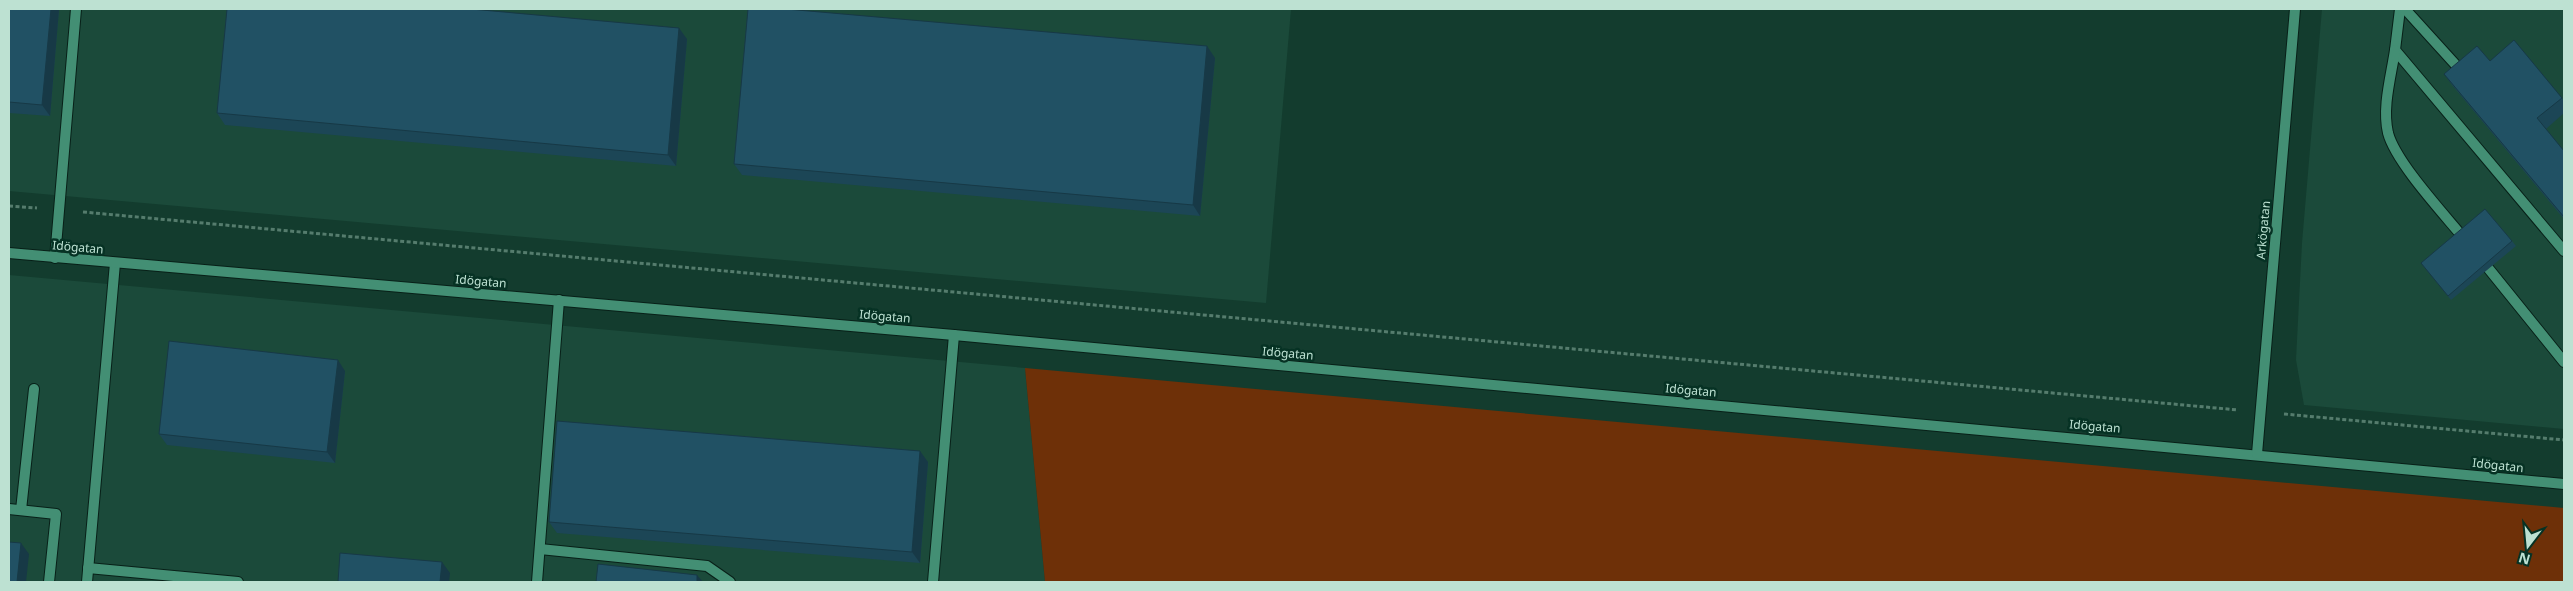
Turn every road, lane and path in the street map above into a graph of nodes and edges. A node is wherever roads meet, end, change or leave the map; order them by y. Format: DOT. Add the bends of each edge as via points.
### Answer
graph roads {
  1 [pos="76,9"];
  2 [pos="2295,9"];
  3 [pos="2400,9"];
  4 [pos="2405,9"];
  5 [pos="2396,50"];
  6 [pos="2465,75"];
  7 [pos="9,206"];
  8 [pos="58,210"];
  9 [pos="2564,251"];
  10 [pos="9,253"];
  11 [pos="55,258"];
  12 [pos="115,263"];
  13 [pos="559,300"];
  14 [pos="954,335"];
  15 [pos="2564,362"];
  16 [pos="34,389"];
  17 [pos="2260,412"];
  18 [pos="2564,440"];
  19 [pos="2257,454"];
  20 [pos="2564,484"];
  21 [pos="9,509"];
  22 [pos="22,510"];
  23 [pos="540,549"];
  24 [pos="88,568"];
  25 [pos="49,582"];
  26 [pos="87,582"];
  27 [pos="238,582"];
  28 [pos="537,582"];
  29 [pos="730,582"];
  30 [pos="933,582"];
  1 -- 8 [label="street"];
  2 -- 17 [label="street, Arkögatan"];
  3 -- 5 [label="street"];
  4 -- 6 [label="street"];
  5 -- 9 [label="street"];
  5 -- 15 [label="street" via="2386,109 2388,133 2396,154"];
  7 -- 8 [label="path"];
  8 -- 11 [label="street"];
  8 -- 17 [label="path"];
  10 -- 11 [label="street, Idögatan"];
  11 -- 12 [label="street, Idögatan"];
  12 -- 13 [label="street, Idögatan"];
  12 -- 24 [label="street"];
  13 -- 14 [label="street, Idögatan"];
  13 -- 23 [label="street"];
  14 -- 19 [label="street, Idögatan"];
  14 -- 30 [label="street"];
  16 -- 22 [label="street"];
  17 -- 18 [label="path"];
  17 -- 19 [label="street, Arkögatan"];
  19 -- 20 [label="street, Idögatan"];
  21 -- 22 [label="street"];
  22 -- 25 [label="street" via="56,514"];
  23 -- 28 [label="street"];
  23 -- 29 [label="street" via="707,566"];
  24 -- 26 [label="street"];
  24 -- 27 [label="street"];
}
